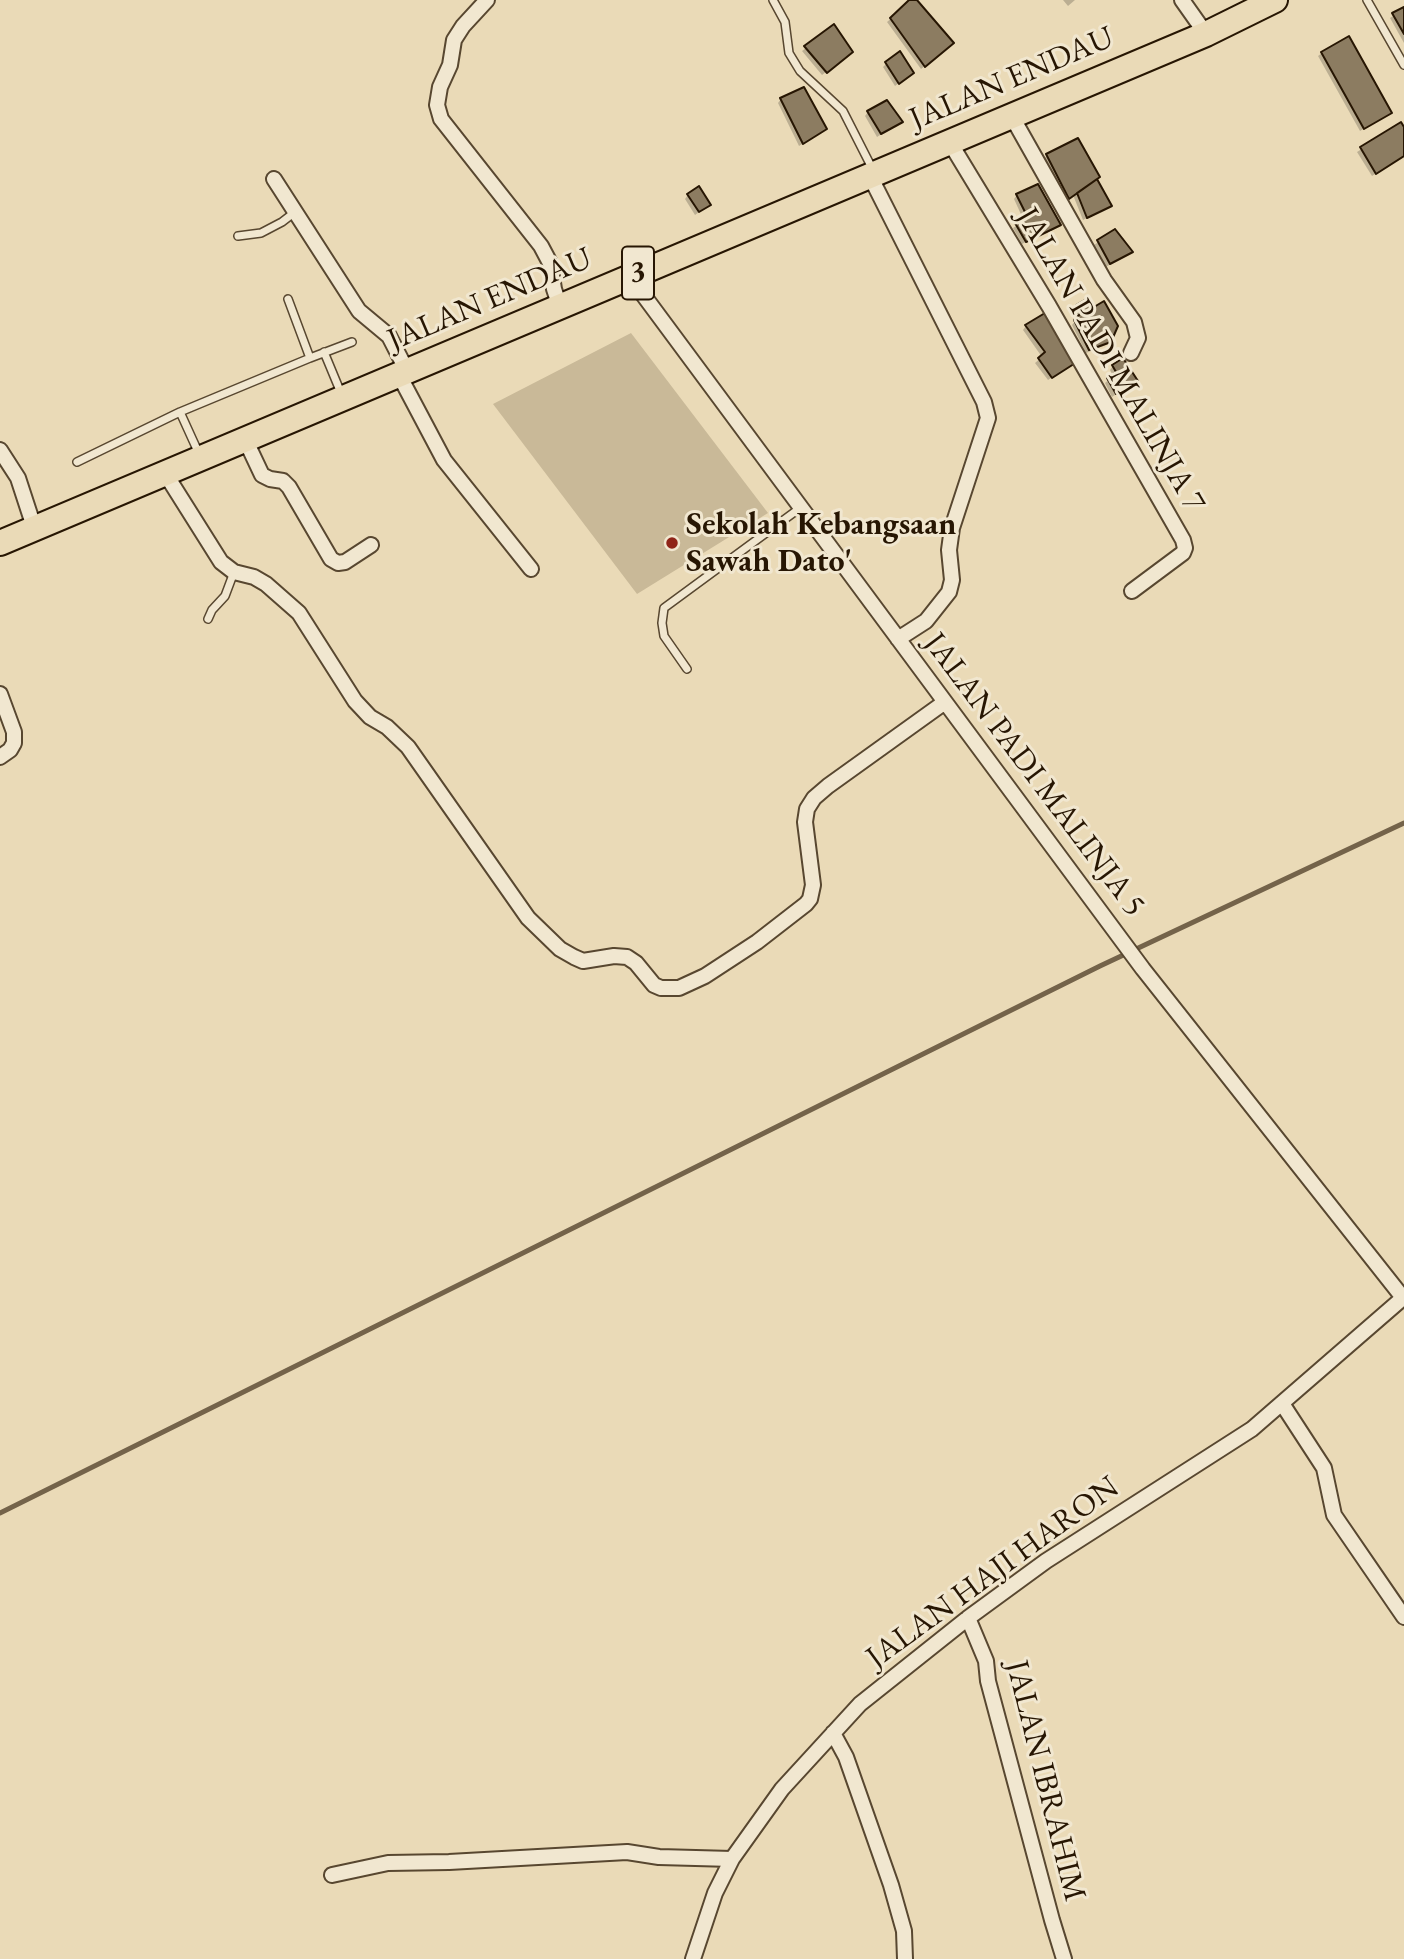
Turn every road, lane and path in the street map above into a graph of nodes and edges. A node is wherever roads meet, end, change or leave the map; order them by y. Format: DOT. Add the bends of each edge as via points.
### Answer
graph roads {
  1 [pos="487,0"];
  2 [pos="773,0"];
  3 [pos="1182,0"];
  4 [pos="1275,0"];
  5 [pos="1367,0"];
  6 [pos="1206,34"];
  7 [pos="1404,65"];
  8 [pos="1010,115"];
  9 [pos="949,141"];
  10 [pos="872,175"];
  11 [pos="274,179"];
  12 [pos="295,212"];
  13 [pos="238,236"];
  14 [pos="630,277"];
  15 [pos="288,299"];
  16 [pos="560,307"];
  17 [pos="352,342"];
  18 [pos="324,352"];
  19 [pos="1131,353"];
  20 [pos="310,358"];
  21 [pos="403,373"];
  22 [pos="343,398"];
  23 [pos="180,412"];
  24 [pos="245,439"];
  25 [pos="0,450"];
  26 [pos="200,458"];
  27 [pos="77,462"];
  28 [pos="165,473"];
  29 [pos="801,507"];
  30 [pos="34,527"];
  31 [pos="0,543"];
  32 [pos="372,545"];
  33 [pos="531,569"];
  34 [pos="234,572"];
  35 [pos="1132,591"];
  36 [pos="208,619"];
  37 [pos="898,639"];
  38 [pos="687,669"];
  39 [pos="0,694"];
  40 [pos="945,702"];
  41 [pos="0,757"];
  42 [pos="1404,1298"];
  43 [pos="1283,1405"];
  44 [pos="1404,1617"];
  45 [pos="968,1618"];
  46 [pos="833,1733"];
  47 [pos="732,1859"];
  48 [pos="332,1875"];
  49 [pos="693,1959"];
  50 [pos="905,1959"];
  51 [pos="1064,1959"];
  1 -- 16 [label="street" via="454,40 437,105 441,119 541,246 550,263"];
  2 -- 10 [label="lane" via="785,22 789,53 800,71 843,111"];
  3 -- 6 [label="street"];
  4 -- 6 [label="highway, JALAN ENDAU / 3"];
  5 -- 7 [label="lane"];
  6 -- 8 [label="highway, JALAN ENDAU / 3"];
  8 -- 9 [label="highway, JALAN ENDAU / 3"];
  8 -- 19 [label="street" via="1104,280 1134,322 1138,338"];
  9 -- 10 [label="highway, JALAN ENDAU / 3"];
  9 -- 35 [label="street, JALAN PADI MALINJA 7" via="1182,540 1183,553"];
  10 -- 14 [label="highway, JALAN ENDAU / 3"];
  10 -- 37 [label="street" via="988,418 953,528 948,592 926,621"];
  11 -- 12 [label="street"];
  12 -- 13 [label="lane" via="261,233"];
  12 -- 21 [label="street" via="359,311 389,336"];
  14 -- 16 [label="highway, JALAN ENDAU / 3"];
  14 -- 29 [label="street, JALAN PADI MALINJA 5"];
  15 -- 20 [label="lane"];
  16 -- 21 [label="highway, JALAN ENDAU / 3"];
  17 -- 18 [label="lane"];
  18 -- 20 [label="lane"];
  18 -- 22 [label="lane"];
  20 -- 23 [label="lane"];
  21 -- 22 [label="highway, JALAN ENDAU / 3"];
  21 -- 33 [label="street" via="444,460"];
  22 -- 24 [label="highway, JALAN ENDAU / 3"];
  23 -- 26 [label="lane"];
  23 -- 27 [label="lane"];
  24 -- 26 [label="highway, JALAN ENDAU / 3"];
  24 -- 32 [label="street" via="262,475 289,487 331,559 345,562"];
  25 -- 30 [label="street" via="18,478"];
  26 -- 28 [label="highway, JALAN ENDAU / 3"];
  28 -- 30 [label="highway, JALAN ENDAU / 3"];
  28 -- 34 [label="street" via="220,562"];
  29 -- 37 [label="street, JALAN PADI MALINJA 5"];
  29 -- 38 [label="lane" via="664,608 664,636"];
  30 -- 31 [label="highway, JALAN ENDAU / 3"];
  34 -- 36 [label="lane" via="225,596"];
  34 -- 40 [label="street" via="266,584 299,613 355,701 408,747 528,918 560,949 583,961 627,957 661,988 679,988 705,976 810,900 813,885 805,822 814,798"];
  37 -- 40 [label="street, JALAN PADI MALINJA 5"];
  39 -- 41 [label="street" via="14,732 14,743"];
  40 -- 42 [label="street, JALAN PADI MALINJA 5" via="1143,969"];
  42 -- 43 [label="street, JALAN HAJI HARON"];
  43 -- 44 [label="street" via="1324,1468 1334,1515"];
  43 -- 45 [label="street, JALAN HAJI HARON" via="1046,1561"];
  45 -- 46 [label="street, JALAN HAJI HARON" via="860,1704"];
  45 -- 51 [label="street, JALAN IBRAHIM" via="986,1661"];
  46 -- 47 [label="street, JALAN HAJI HARON" via="782,1789"];
  46 -- 50 [label="street" via="846,1757 891,1885 904,1931"];
  47 -- 48 [label="street" via="628,1852 388,1863"];
  47 -- 49 [label="street, JALAN HAJI HARON"];
}
